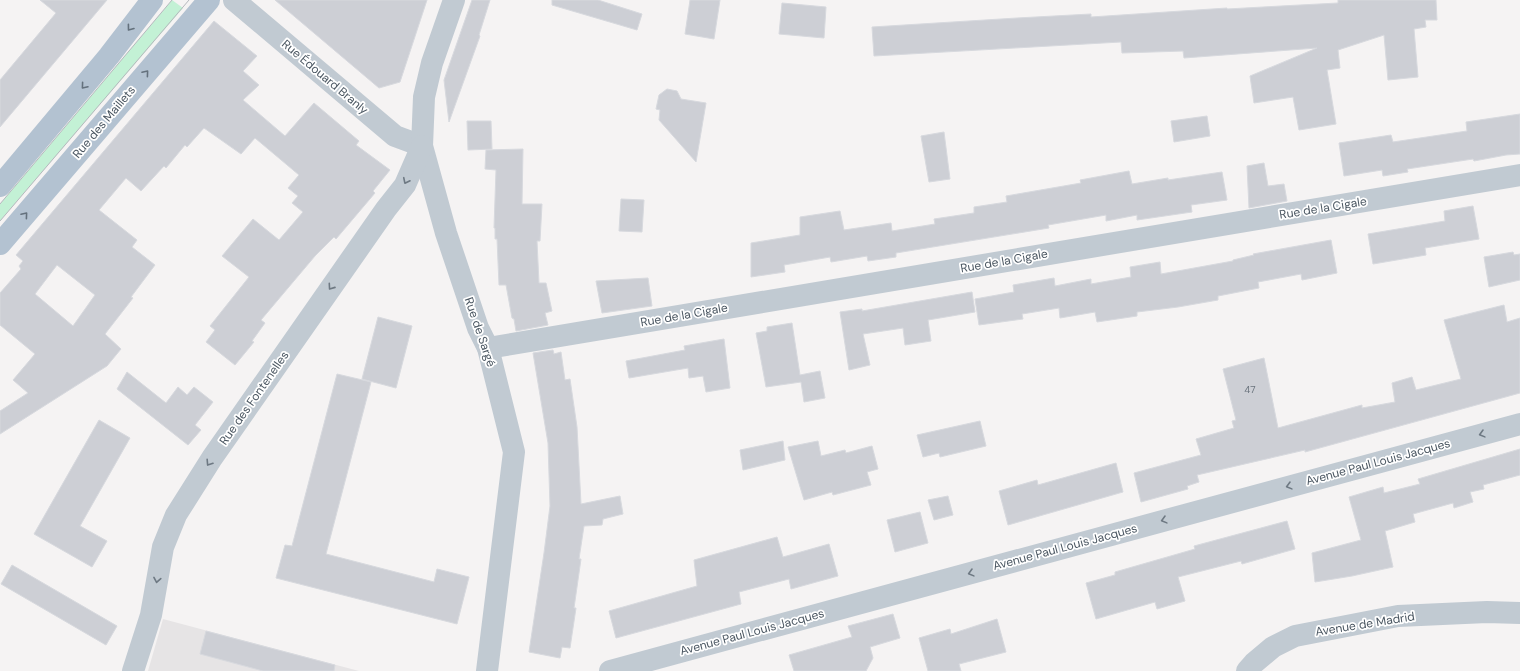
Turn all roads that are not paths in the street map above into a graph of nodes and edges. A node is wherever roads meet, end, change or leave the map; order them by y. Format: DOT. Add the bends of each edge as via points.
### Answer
graph roads {
  1 [pos="152,0"];
  2 [pos="209,0"];
  3 [pos="234,0"];
  4 [pos="454,0"];
  5 [pos="422,146"];
  6 [pos="1520,175"];
  7 [pos="0,186"];
  8 [pos="0,244"];
  9 [pos="488,348"];
  10 [pos="1520,424"];
  11 [pos="1520,613"];
  12 [pos="133,671"];
  13 [pos="487,671"];
  14 [pos="610,671"];
  15 [pos="1247,671"];
  1 -- 7 [label="main road, one-way" via="109,56"];
  8 -- 2 [label="main road, Rue des Maillets, one-way"];
  3 -- 5 [label="street, Rue Édouard Branly" via="395,136"];
  4 -- 5 [label="street, Rue de Sargé" via="432,63 424,97"];
  5 -- 9 [label="street, Rue de Sargé" via="446,233 478,328"];
  5 -- 12 [label="street, Rue des Fontenelles, one-way" via="405,185 212,458 176,515 163,547 151,615"];
  6 -- 9 [label="street, Rue de la Cigale"];
  9 -- 13 [label="street, Rue de Sargé" via="514,452"];
  10 -- 14 [label="street, Avenue Paul Louis Jacques, one-way"];
  11 -- 15 [label="street, Avenue de Madrid" via="1398,616 1295,636 1273,647"];
}
